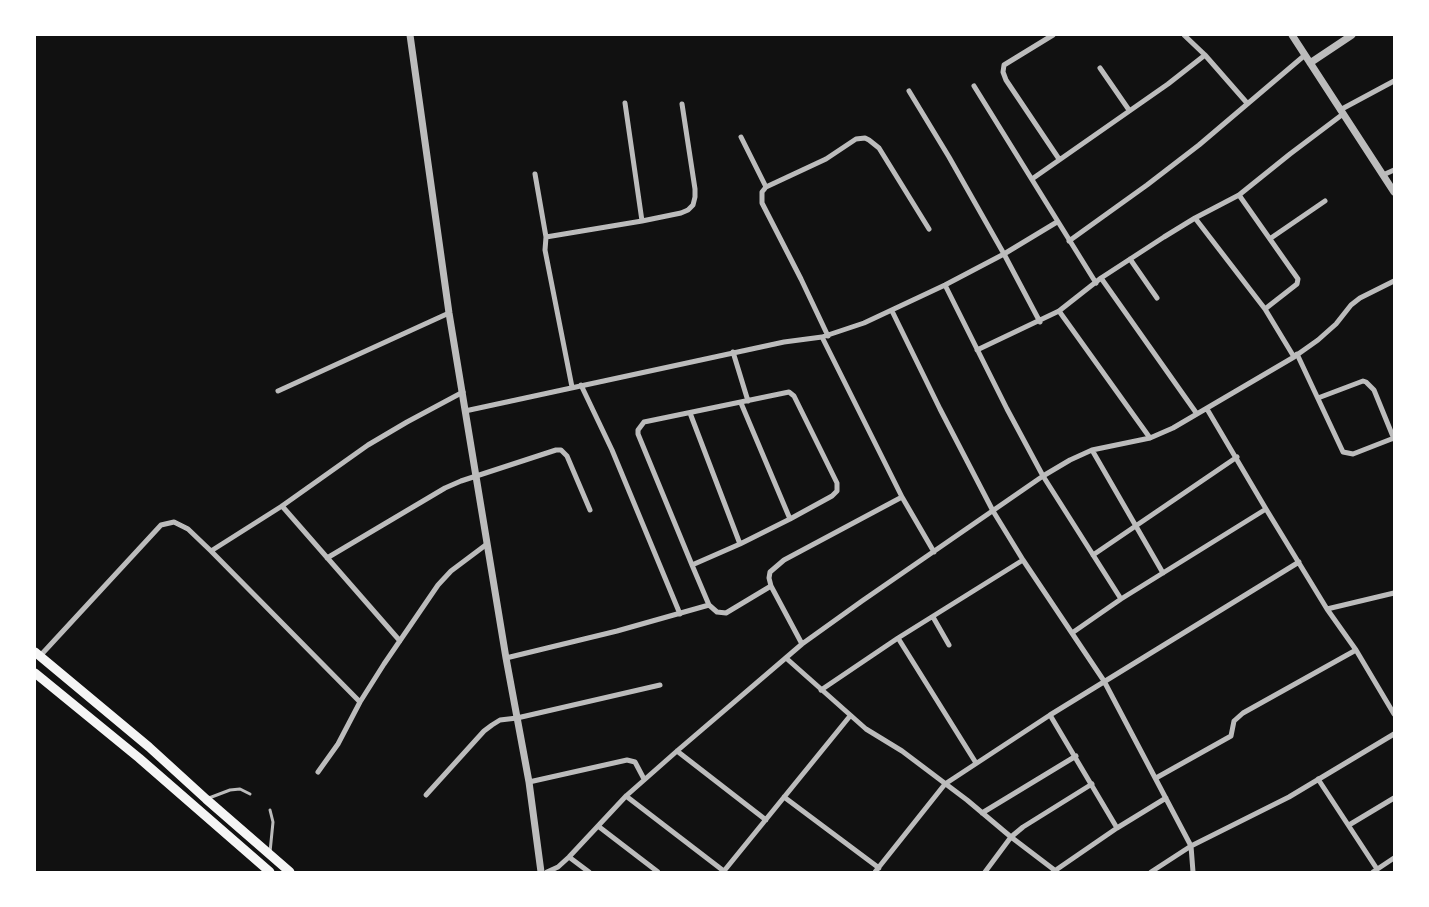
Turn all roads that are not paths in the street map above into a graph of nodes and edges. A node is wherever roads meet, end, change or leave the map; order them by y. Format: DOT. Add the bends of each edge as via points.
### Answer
graph roads {
  1 [pos="410,35"];
  2 [pos="1053,35"];
  3 [pos="1184,35"];
  4 [pos="1292,35"];
  5 [pos="1352,35"];
  6 [pos="1205,55"];
  7 [pos="1305,55"];
  8 [pos="1310,63"];
  9 [pos="1100,68"];
  10 [pos="1394,82"];
  11 [pos="974,86"];
  12 [pos="909,91"];
  13 [pos="625,103"];
  14 [pos="1248,103"];
  15 [pos="682,104"];
  16 [pos="1129,110"];
  17 [pos="1342,112"];
  18 [pos="741,137"];
  19 [pos="1060,159"];
  20 [pos="1394,170"];
  21 [pos="534,174"];
  22 [pos="1383,175"];
  23 [pos="1032,179"];
  24 [pos="766,187"];
  25 [pos="1394,192"];
  26 [pos="1239,195"];
  27 [pos="1326,200"];
  28 [pos="1195,218"];
  29 [pos="642,221"];
  30 [pos="1057,222"];
  31 [pos="929,230"];
  32 [pos="546,238"];
  33 [pos="1271,238"];
  34 [pos="1069,241"];
  35 [pos="1004,254"];
  36 [pos="1130,259"];
  37 [pos="1101,278"];
  38 [pos="1394,281"];
  39 [pos="1096,283"];
  40 [pos="945,285"];
  41 [pos="1157,298"];
  42 [pos="1265,309"];
  43 [pos="892,310"];
  44 [pos="1059,312"];
  45 [pos="449,313"];
  46 [pos="1040,322"];
  47 [pos="825,336"];
  48 [pos="977,350"];
  49 [pos="734,352"];
  50 [pos="1295,356"];
  51 [pos="581,385"];
  52 [pos="572,387"];
  53 [pos="278,391"];
  54 [pos="463,392"];
  55 [pos="1318,398"];
  56 [pos="748,401"];
  57 [pos="740,403"];
  58 [pos="1207,409"];
  59 [pos="465,411"];
  60 [pos="690,413"];
  61 [pos="1197,414"];
  62 [pos="1150,438"];
  63 [pos="1394,438"];
  64 [pos="1092,450"];
  65 [pos="1237,457"];
  66 [pos="477,476"];
  67 [pos="1043,476"];
  68 [pos="902,497"];
  69 [pos="282,506"];
  70 [pos="1266,509"];
  71 [pos="590,510"];
  72 [pos="994,511"];
  73 [pos="790,519"];
  74 [pos="1136,526"];
  75 [pos="487,544"];
  76 [pos="740,544"];
  77 [pos="210,551"];
  78 [pos="934,552"];
  79 [pos="1094,555"];
  80 [pos="327,558"];
  81 [pos="1023,560"];
  82 [pos="1299,562"];
  83 [pos="692,565"];
  84 [pos="1163,573"];
  85 [pos="771,586"];
  86 [pos="1394,593"];
  87 [pos="1121,600"];
  88 [pos="709,605"];
  89 [pos="1327,609"];
  90 [pos="680,614"];
  91 [pos="933,617"];
  92 [pos="1072,633"];
  93 [pos="898,638"];
  94 [pos="400,641"];
  95 [pos="802,644"];
  96 [pos="949,645"];
  97 [pos="1356,650"];
  98 [pos="37,654"];
  99 [pos="506,658"];
  100 [pos="786,658"];
  101 [pos="35,673"];
  102 [pos="1104,681"];
  103 [pos="660,685"];
  104 [pos="76,687"];
  105 [pos="821,690"];
  106 [pos="66,700"];
  107 [pos="360,702"];
  108 [pos="1394,714"];
  109 [pos="1050,715"];
  110 [pos="850,716"];
  111 [pos="517,718"];
  112 [pos="1394,734"];
  113 [pos="677,751"];
  114 [pos="1076,756"];
  115 [pos="976,763"];
  116 [pos="318,772"];
  117 [pos="1156,778"];
  118 [pos="1318,779"];
  119 [pos="644,780"];
  120 [pos="529,782"];
  121 [pos="945,784"];
  122 [pos="1092,784"];
  123 [pos="250,794"];
  124 [pos="426,795"];
  125 [pos="626,796"];
  126 [pos="784,797"];
  127 [pos="1166,798"];
  128 [pos="1394,798"];
  129 [pos="206,799"];
  130 [pos="270,810"];
  131 [pos="982,813"];
  132 [pos="766,820"];
  133 [pos="1349,825"];
  134 [pos="598,826"];
  135 [pos="1117,828"];
  136 [pos="1011,837"];
  137 [pos="1191,846"];
  138 [pos="270,855"];
  139 [pos="569,857"];
  140 [pos="1394,858"];
  141 [pos="877,870"];
  142 [pos="1375,870"];
  143 [pos="1055,871"];
  144 [pos="270,872"];
  145 [pos="290,872"];
  146 [pos="541,872"];
  147 [pos="547,872"];
  148 [pos="589,872"];
  149 [pos="658,872"];
  150 [pos="724,872"];
  151 [pos="985,872"];
  152 [pos="1151,872"];
  153 [pos="1193,872"];
  1 -- 45 [label="street"];
  2 -- 19 [label="street" via="1004,65 1003,72"];
  3 -- 6 [label="street"];
  4 -- 7 [label="street"];
  5 -- 8 [label="street"];
  6 -- 14 [label="street"];
  6 -- 16 [label="street"];
  7 -- 8 [label="street"];
  7 -- 14 [label="street"];
  8 -- 17 [label="street"];
  9 -- 16 [label="street"];
  10 -- 17 [label="street"];
  11 -- 23 [label="street"];
  12 -- 35 [label="street"];
  13 -- 29 [label="street"];
  14 -- 34 [label="street" via="1199,145"];
  15 -- 29 [label="street" via="694,189 693,205 681,213"];
  16 -- 19 [label="street"];
  17 -- 22 [label="street"];
  17 -- 26 [label="street"];
  18 -- 24 [label="street"];
  19 -- 23 [label="street"];
  20 -- 22 [label="street"];
  21 -- 32 [label="street"];
  22 -- 25 [label="street"];
  23 -- 30 [label="street"];
  24 -- 31 [label="street" via="826,159 856,139 865,138 879,148"];
  24 -- 47 [label="street" via="762,192 762,203 801,279"];
  26 -- 28 [label="street"];
  26 -- 33 [label="street"];
  27 -- 33 [label="street"];
  28 -- 36 [label="street"];
  28 -- 42 [label="street"];
  29 -- 32 [label="street"];
  30 -- 34 [label="street"];
  30 -- 35 [label="street"];
  32 -- 52 [label="street" via="544,250"];
  33 -- 42 [label="street" via="1298,281"];
  34 -- 39 [label="street"];
  35 -- 40 [label="street"];
  35 -- 46 [label="street"];
  36 -- 37 [label="street"];
  36 -- 41 [label="street"];
  37 -- 39 [label="street"];
  37 -- 61 [label="street"];
  38 -- 50 [label="street" via="1360,298 1336,324"];
  39 -- 44 [label="street"];
  40 -- 43 [label="street"];
  40 -- 48 [label="street"];
  42 -- 50 [label="street"];
  43 -- 47 [label="street"];
  43 -- 72 [label="street"];
  44 -- 46 [label="street"];
  44 -- 62 [label="street"];
  45 -- 53 [label="street"];
  45 -- 54 [label="street"];
  46 -- 48 [label="street"];
  47 -- 49 [label="street"];
  47 -- 68 [label="street"];
  48 -- 67 [label="street"];
  49 -- 51 [label="street"];
  49 -- 56 [label="street"];
  50 -- 55 [label="street"];
  50 -- 58 [label="street"];
  51 -- 52 [label="street"];
  51 -- 90 [label="street" via="612,450"];
  52 -- 59 [label="street"];
  54 -- 59 [label="street"];
  54 -- 69 [label="street" via="368,445"];
  55 -- 63 [label="street" via="1341,449 1346,453 1353,454"];
  55 -- 63 [label="street" via="1366,382 1374,390"];
  56 -- 57 [label="street"];
  56 -- 73 [label="street" via="792,393 837,482 835,494"];
  57 -- 60 [label="street"];
  57 -- 73 [label="street"];
  58 -- 61 [label="street"];
  58 -- 65 [label="street"];
  59 -- 66 [label="street"];
  60 -- 76 [label="street"];
  60 -- 83 [label="street" via="644,422 638,434"];
  61 -- 62 [label="street"];
  62 -- 64 [label="street"];
  64 -- 67 [label="street"];
  64 -- 74 [label="street"];
  65 -- 70 [label="street"];
  65 -- 74 [label="street"];
  66 -- 71 [label="street" via="561,450 567,456"];
  66 -- 75 [label="street"];
  66 -- 80 [label="street" via="424,499"];
  67 -- 72 [label="street"];
  67 -- 79 [label="street"];
  68 -- 78 [label="street"];
  68 -- 85 [label="street" via="778,563 770,572"];
  69 -- 77 [label="street"];
  69 -- 80 [label="street"];
  70 -- 82 [label="street"];
  70 -- 84 [label="street"];
  72 -- 78 [label="street"];
  72 -- 81 [label="street"];
  73 -- 76 [label="street"];
  74 -- 79 [label="street"];
  74 -- 84 [label="street"];
  75 -- 94 [label="street" via="438,585"];
  75 -- 99 [label="street"];
  76 -- 83 [label="street"];
  77 -- 98 [label="street" via="180,524 167,522 161,525"];
  77 -- 107 [label="street"];
  78 -- 95 [label="street"];
  79 -- 87 [label="street"];
  80 -- 94 [label="street"];
  81 -- 91 [label="street"];
  81 -- 92 [label="street"];
  82 -- 89 [label="street"];
  82 -- 102 [label="street"];
  83 -- 88 [label="street"];
  84 -- 87 [label="street"];
  85 -- 88 [label="street" via="726,614"];
  85 -- 95 [label="street"];
  86 -- 89 [label="street"];
  87 -- 92 [label="street"];
  88 -- 90 [label="street"];
  89 -- 97 [label="street"];
  90 -- 99 [label="street"];
  91 -- 93 [label="street"];
  91 -- 96 [label="street"];
  92 -- 102 [label="street"];
  93 -- 105 [label="street"];
  93 -- 115 [label="street"];
  94 -- 107 [label="street"];
  95 -- 100 [label="street"];
  97 -- 108 [label="street"];
  97 -- 117 [label="street" via="1243,713 1234,721 1231,736"];
  98 -- 104 [label="main road"];
  99 -- 111 [label="street"];
  100 -- 105 [label="street"];
  100 -- 113 [label="street"];
  101 -- 106 [label="main road"];
  102 -- 109 [label="street"];
  102 -- 117 [label="street"];
  103 -- 111 [label="street"];
  104 -- 106 [label="main road"];
  104 -- 129 [label="main road"];
  105 -- 110 [label="street"];
  106 -- 144 [label="main road"];
  107 -- 116 [label="street" via="338,744"];
  109 -- 114 [label="street"];
  109 -- 115 [label="street"];
  110 -- 121 [label="street" via="874,736 902,750"];
  110 -- 126 [label="street"];
  111 -- 120 [label="street"];
  111 -- 124 [label="street" via="500,720 492,725"];
  112 -- 118 [label="street"];
  113 -- 119 [label="street"];
  113 -- 132 [label="street"];
  114 -- 122 [label="street"];
  114 -- 131 [label="street"];
  115 -- 121 [label="street"];
  117 -- 127 [label="street"];
  118 -- 133 [label="street"];
  118 -- 137 [label="street"];
  119 -- 120 [label="street" via="635,762 628,760"];
  119 -- 125 [label="street"];
  120 -- 146 [label="street"];
  121 -- 131 [label="street"];
  121 -- 141 [label="street"];
  122 -- 135 [label="street"];
  122 -- 136 [label="street"];
  123 -- 129 [label="lane" via="240,789 230,790"];
  125 -- 134 [label="street"];
  125 -- 150 [label="street"];
  126 -- 132 [label="street"];
  126 -- 141 [label="street"];
  127 -- 135 [label="street"];
  127 -- 137 [label="street"];
  128 -- 133 [label="street"];
  129 -- 138 [label="main road"];
  130 -- 138 [label="lane" via="273,822"];
  131 -- 136 [label="street"];
  132 -- 150 [label="street"];
  133 -- 142 [label="street"];
  134 -- 139 [label="street"];
  134 -- 149 [label="street"];
  135 -- 143 [label="street"];
  136 -- 143 [label="street"];
  136 -- 151 [label="street"];
  137 -- 152 [label="street"];
  137 -- 153 [label="street"];
  138 -- 145 [label="main road"];
  139 -- 147 [label="street"];
  139 -- 148 [label="street"];
  140 -- 142 [label="street"];
}
